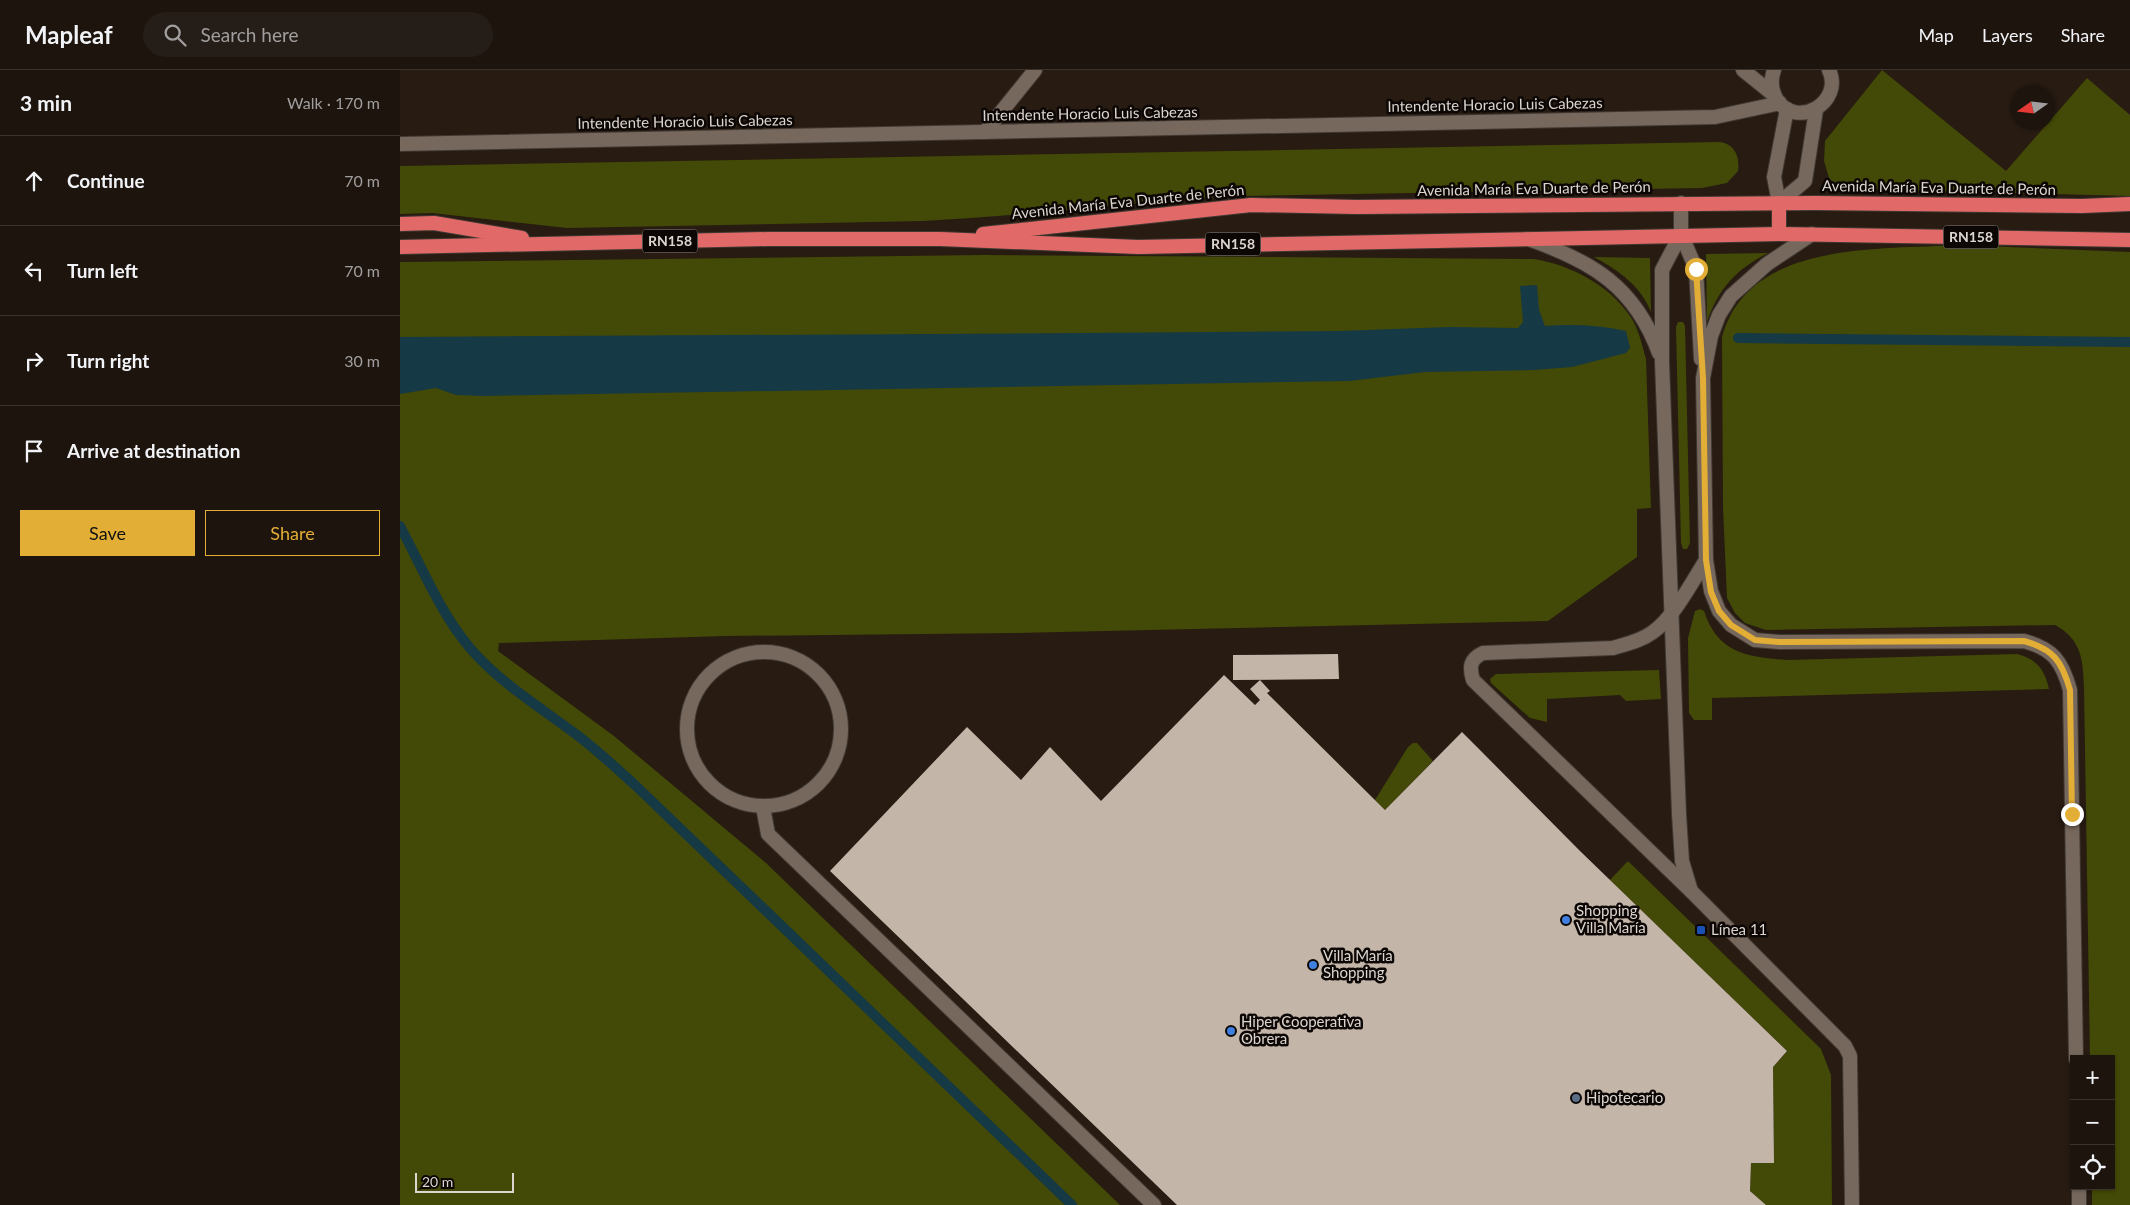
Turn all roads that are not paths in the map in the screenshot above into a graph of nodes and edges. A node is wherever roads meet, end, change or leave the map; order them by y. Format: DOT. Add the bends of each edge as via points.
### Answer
graph roads {
  1 [pos="1035,70"];
  2 [pos="1743,70"];
  3 [pos="1774,70"];
  4 [pos="1830,70"];
  5 [pos="1780,102"];
  6 [pos="1816,110"];
  7 [pos="985,132"];
  8 [pos="400,144"];
  9 [pos="1681,203"];
  10 [pos="1779,204"];
  11 [pos="2130,204"];
  12 [pos="400,224"];
  13 [pos="1681,234"];
  14 [pos="1779,234"];
  15 [pos="1812,234"];
  16 [pos="1525,238"];
  17 [pos="940,239"];
  18 [pos="2130,240"];
  19 [pos="555,243"];
  20 [pos="400,247"];
  21 [pos="1662,362"];
  22 [pos="1703,378"];
  23 [pos="1706,560"];
  24 [pos="1672,612"];
  25 [pos="763,807"];
  26 [pos="1691,891"];
  27 [pos="2076,1055"];
  28 [pos="2078,1190"];
  29 [pos="1154,1205"];
  30 [pos="1852,1205"];
  31 [pos="2079,1205"];
  1 -- 7 [label="street"];
  2 -- 5 [label="street"];
  3 -- 5 [label="street" via="1771,86"];
  4 -- 6 [label="street" via="1831,94"];
  5 -- 6 [label="street" via="1796,113"];
  5 -- 7 [label="street, Intendente Horacio Luis Cabezas" via="1715,117"];
  5 -- 10 [label="street" via="1774,177"];
  6 -- 10 [label="street" via="1805,180"];
  7 -- 8 [label="street, Intendente Horacio Luis Cabezas"];
  9 -- 10 [label="highway, Avenida María Eva Duarte de Perón / RN158"];
  9 -- 13 [label="street"];
  9 -- 17 [label="highway, Avenida María Eva Duarte de Perón / RN158" via="1230,206"];
  10 -- 11 [label="highway, Avenida María Eva Duarte de Perón / RN158"];
  10 -- 14 [label="highway"];
  12 -- 19 [label="highway" via="434,223"];
  13 -- 14 [label="highway, Avenida María Eva Duarte de Perón / RN158"];
  13 -- 16 [label="highway, Avenida María Eva Duarte de Perón / RN158"];
  13 -- 21 [label="street" via="1662,270"];
  13 -- 22 [label="street" via="1696,269"];
  14 -- 15 [label="highway, Avenida María Eva Duarte de Perón / RN158"];
  15 -- 18 [label="highway, Avenida María Eva Duarte de Perón / RN158"];
  15 -- 22 [label="street" via="1767,264 1731,296 1711,336"];
  16 -- 17 [label="highway, Avenida María Eva Duarte de Perón / RN158" via="1138,246"];
  16 -- 21 [label="street" via="1575,258 1612,282 1644,318"];
  17 -- 19 [label="highway, Avenida María Eva Duarte de Perón / RN158"];
  19 -- 20 [label="highway, Avenida María Eva Duarte de Perón / RN158"];
  21 -- 24 [label="street"];
  22 -- 23 [label="street"];
  23 -- 24 [label="street"];
  23 -- 27 [label="street" via="1711,592 1719,611 1731,625 1755,640 2024,641 2047,650 2057,659 2070,690"];
  24 -- 26 [label="street" via="1682,861"];
  24 -- 26 [label="street" via="1652,633 1613,648 1483,653 1471,663 1470,672 1473,680"];
  25 -- 25 [label="street" via="789,803 813,790 830,770 840,745 841,719 834,695 820,674 800,660 776,652 751,652 728,660 708,675 694,696 687,720 688,745 697,768 714,788 737,802"];
  25 -- 29 [label="street" via="768,834"];
  26 -- 30 [label="street" via="1845,1046 1850,1056"];
  28 -- 31 [label="street"];
}
